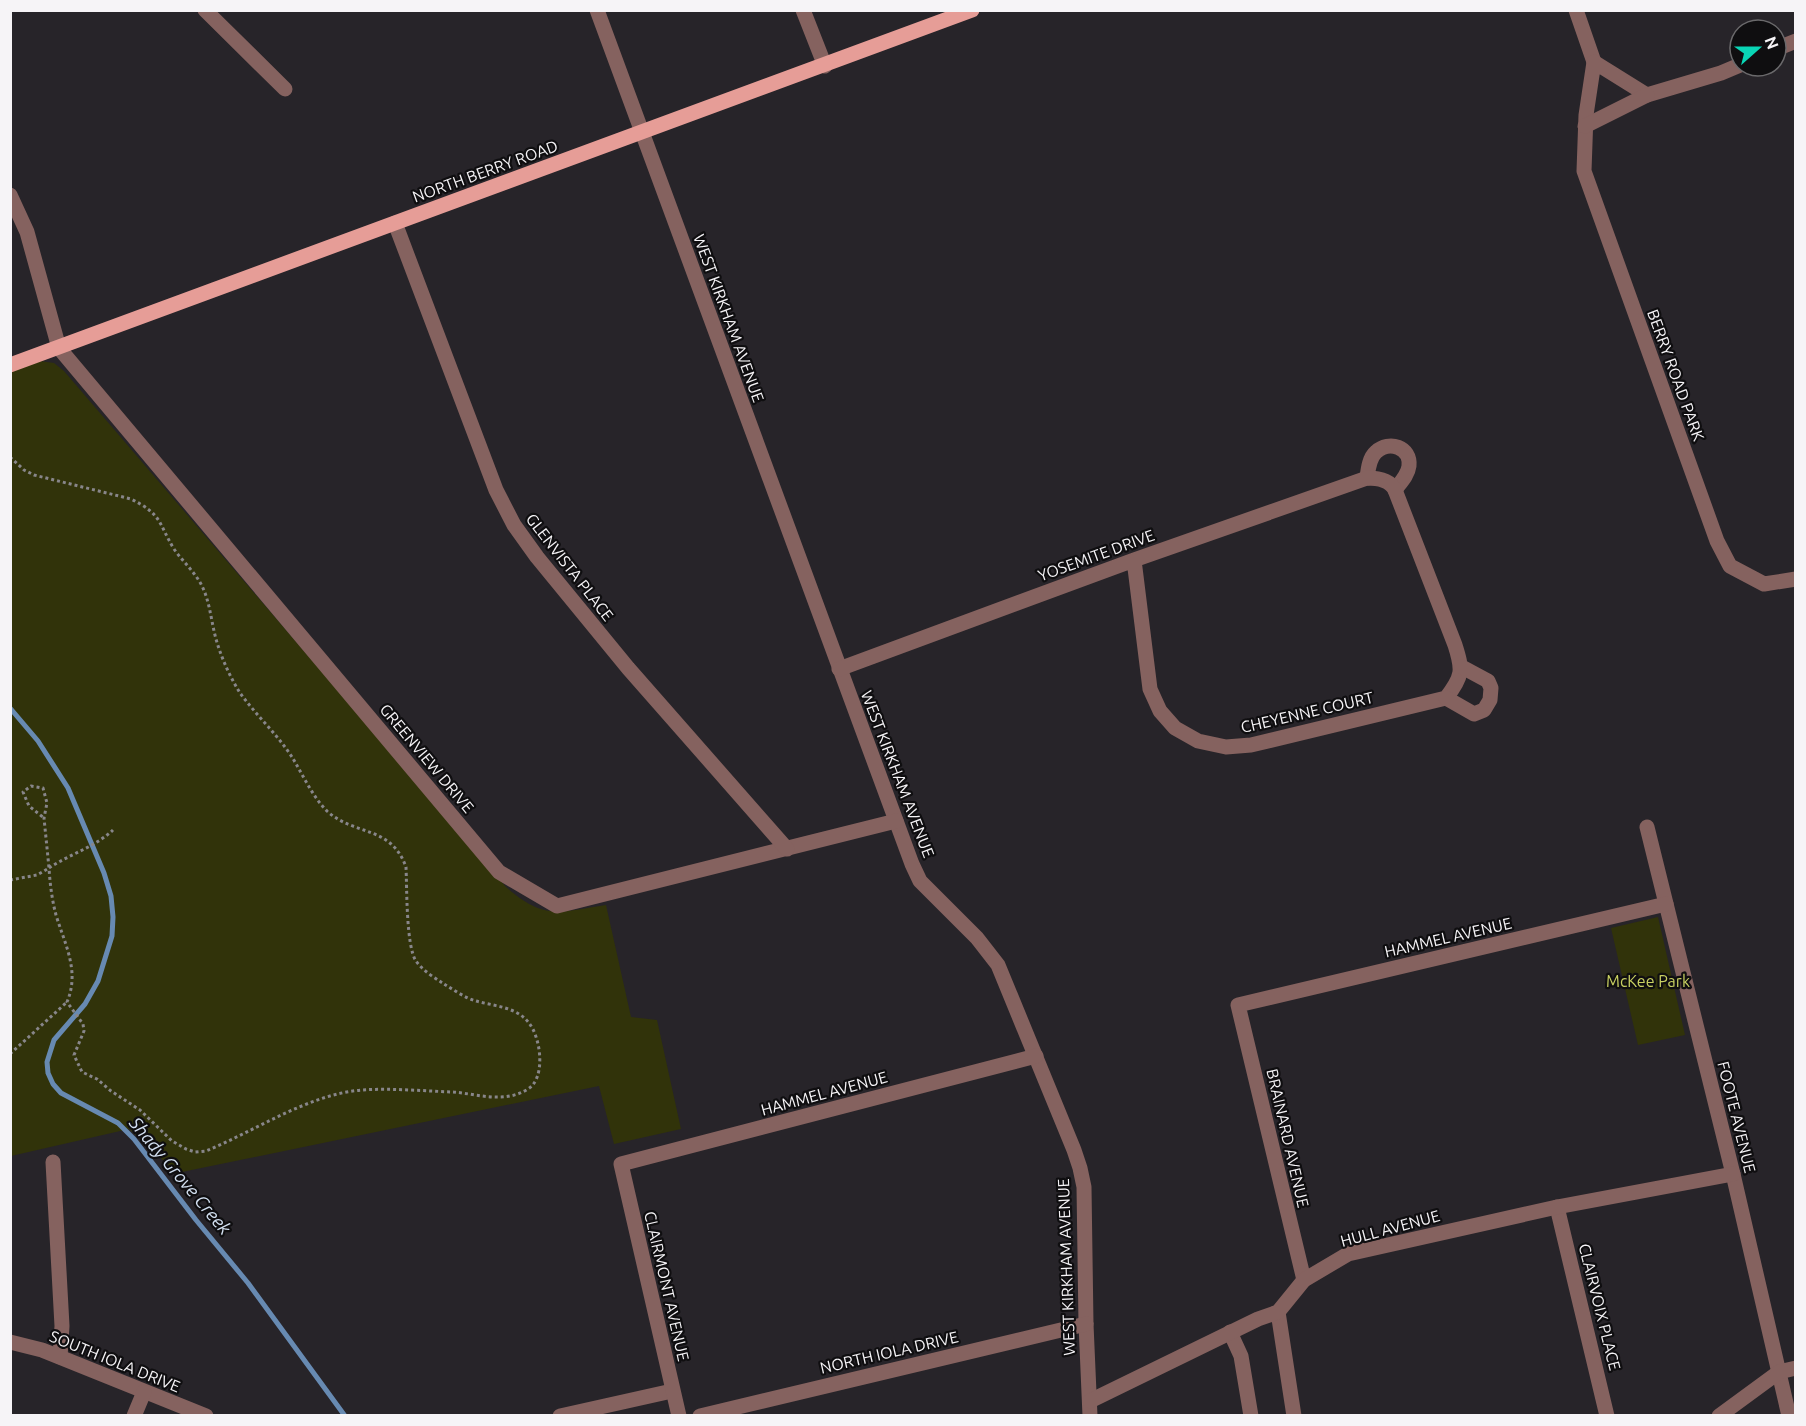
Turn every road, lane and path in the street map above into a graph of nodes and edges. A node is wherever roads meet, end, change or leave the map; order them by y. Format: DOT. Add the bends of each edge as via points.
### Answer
graph roads {
  1 [pos="205,10"];
  2 [pos="597,10"];
  3 [pos="803,10"];
  4 [pos="972,10"];
  5 [pos="1576,10"];
  6 [pos="1594,62"];
  7 [pos="825,66"];
  8 [pos="1728,70"];
  9 [pos="285,89"];
  10 [pos="1647,95"];
  11 [pos="1585,126"];
  12 [pos="642,133"];
  13 [pos="10,195"];
  14 [pos="395,223"];
  15 [pos="59,348"];
  16 [pos="10,365"];
  17 [pos="10,457"];
  18 [pos="1373,478"];
  19 [pos="1395,490"];
  20 [pos="1134,560"];
  21 [pos="1796,579"];
  22 [pos="1462,666"];
  23 [pos="840,669"];
  24 [pos="1446,698"];
  25 [pos="45,818"];
  26 [pos="896,821"];
  27 [pos="1647,827"];
  28 [pos="113,830"];
  29 [pos="787,849"];
  30 [pos="49,868"];
  31 [pos="10,879"];
  32 [pos="1666,904"];
  33 [pos="67,1002"];
  34 [pos="1238,1005"];
  35 [pos="11,1053"];
  36 [pos="1036,1056"];
  37 [pos="52,1162"];
  38 [pos="621,1164"];
  39 [pos="1733,1174"];
  40 [pos="1557,1207"];
  41 [pos="1304,1280"];
  42 [pos="1278,1312"];
  43 [pos="1086,1324"];
  44 [pos="1230,1332"];
  45 [pos="10,1342"];
  46 [pos="60,1357"];
  47 [pos="1796,1368"];
  48 [pos="1779,1372"];
  49 [pos="672,1391"];
  50 [pos="144,1392"];
  51 [pos="1090,1408"];
  52 [pos="134,1416"];
  53 [pos="206,1416"];
  54 [pos="560,1416"];
  55 [pos="679,1416"];
  56 [pos="700,1416"];
  57 [pos="1251,1416"];
  58 [pos="1294,1416"];
  59 [pos="1607,1416"];
  60 [pos="1719,1416"];
  61 [pos="1789,1416"];
  1 -- 9 [label="street"];
  2 -- 12 [label="street, WEST KIRKHAM AVENUE"];
  3 -- 7 [label="street"];
  4 -- 7 [label="main road, NORTH BERRY ROAD"];
  5 -- 6 [label="street, BERRY ROAD PARK"];
  6 -- 10 [label="street"];
  6 -- 11 [label="street, BERRY ROAD PARK"];
  7 -- 12 [label="main road, NORTH BERRY ROAD"];
  8 -- 10 [label="street"];
  10 -- 11 [label="street"];
  11 -- 21 [label="street, BERRY ROAD PARK" via="1584,171 1717,541 1730,566 1764,584"];
  12 -- 14 [label="main road, NORTH BERRY ROAD"];
  12 -- 23 [label="street, WEST KIRKHAM AVENUE"];
  13 -- 15 [label="street" via="27,232"];
  14 -- 15 [label="main road, NORTH BERRY ROAD"];
  14 -- 29 [label="street, GLENVISTA PLACE" via="496,490 514,525 627,668"];
  15 -- 16 [label="main road, NORTH BERRY ROAD"];
  15 -- 29 [label="street, GREENVIEW DRIVE" via="499,872 557,906"];
  17 -- 33 [label="path" via="34,475 131,499 156,516 201,584 216,640 241,693 327,811 392,844 402,858 415,960 460,994 515,1012 528,1021 538,1041 539,1070 531,1088 496,1098 455,1092 345,1093 277,1117 206,1151 195,1152 172,1141 140,1110 82,1071 74,1055 84,1031"];
  18 -- 19 [label="street"];
  18 -- 19 [label="street" via="1369,464 1376,452 1390,445 1401,447 1410,464"];
  18 -- 20 [label="street, YOSEMITE DRIVE"];
  19 -- 22 [label="street"];
  20 -- 23 [label="street, YOSEMITE DRIVE"];
  20 -- 24 [label="street, CHEYENNE COURT" via="1150,689 1160,711 1175,728 1198,741 1226,747 1251,745"];
  22 -- 24 [label="street"];
  22 -- 24 [label="street" via="1488,681 1490,700 1484,710 1474,714"];
  23 -- 26 [label="street, WEST KIRKHAM AVENUE"];
  25 -- 25 [label="path" via="43,788 31,786 23,792 29,806"];
  25 -- 30 [label="path"];
  26 -- 29 [label="street, GREENVIEW DRIVE"];
  26 -- 36 [label="street, WEST KIRKHAM AVENUE" via="920,881 998,965"];
  27 -- 32 [label="street, FOOTE AVENUE"];
  28 -- 30 [label="path"];
  30 -- 31 [label="path" via="37,875"];
  30 -- 33 [label="path" via="51,896 72,961 73,984"];
  32 -- 34 [label="street, HAMMEL AVENUE"];
  32 -- 39 [label="street, FOOTE AVENUE"];
  33 -- 35 [label="path"];
  34 -- 41 [label="street, BRAINARD AVENUE"];
  36 -- 38 [label="street, HAMMEL AVENUE"];
  36 -- 43 [label="street, WEST KIRKHAM AVENUE" via="1084,1187"];
  37 -- 46 [label="street" via="62,1326"];
  38 -- 49 [label="street, CLAIRMONT AVENUE"];
  39 -- 40 [label="street, HULL AVENUE"];
  39 -- 48 [label="street, FOOTE AVENUE"];
  40 -- 41 [label="street, HULL AVENUE" via="1348,1254"];
  40 -- 59 [label="street, CLAIRVOIX PLACE"];
  41 -- 42 [label="street, HULL AVENUE"];
  42 -- 44 [label="street, HULL AVENUE"];
  42 -- 58 [label="street"];
  43 -- 51 [label="street, WEST KIRKHAM AVENUE"];
  43 -- 56 [label="street, NORTH IOLA DRIVE"];
  44 -- 51 [label="street, HULL AVENUE"];
  44 -- 57 [label="street" via="1241,1356"];
  45 -- 46 [label="street, SOUTH IOLA DRIVE"];
  46 -- 50 [label="street, SOUTH IOLA DRIVE"];
  47 -- 48 [label="street"];
  48 -- 60 [label="street"];
  48 -- 61 [label="street, FOOTE AVENUE"];
  49 -- 54 [label="street"];
  49 -- 55 [label="street, CLAIRMONT AVENUE"];
  50 -- 52 [label="street"];
  50 -- 53 [label="street, SOUTH IOLA DRIVE"];
}
